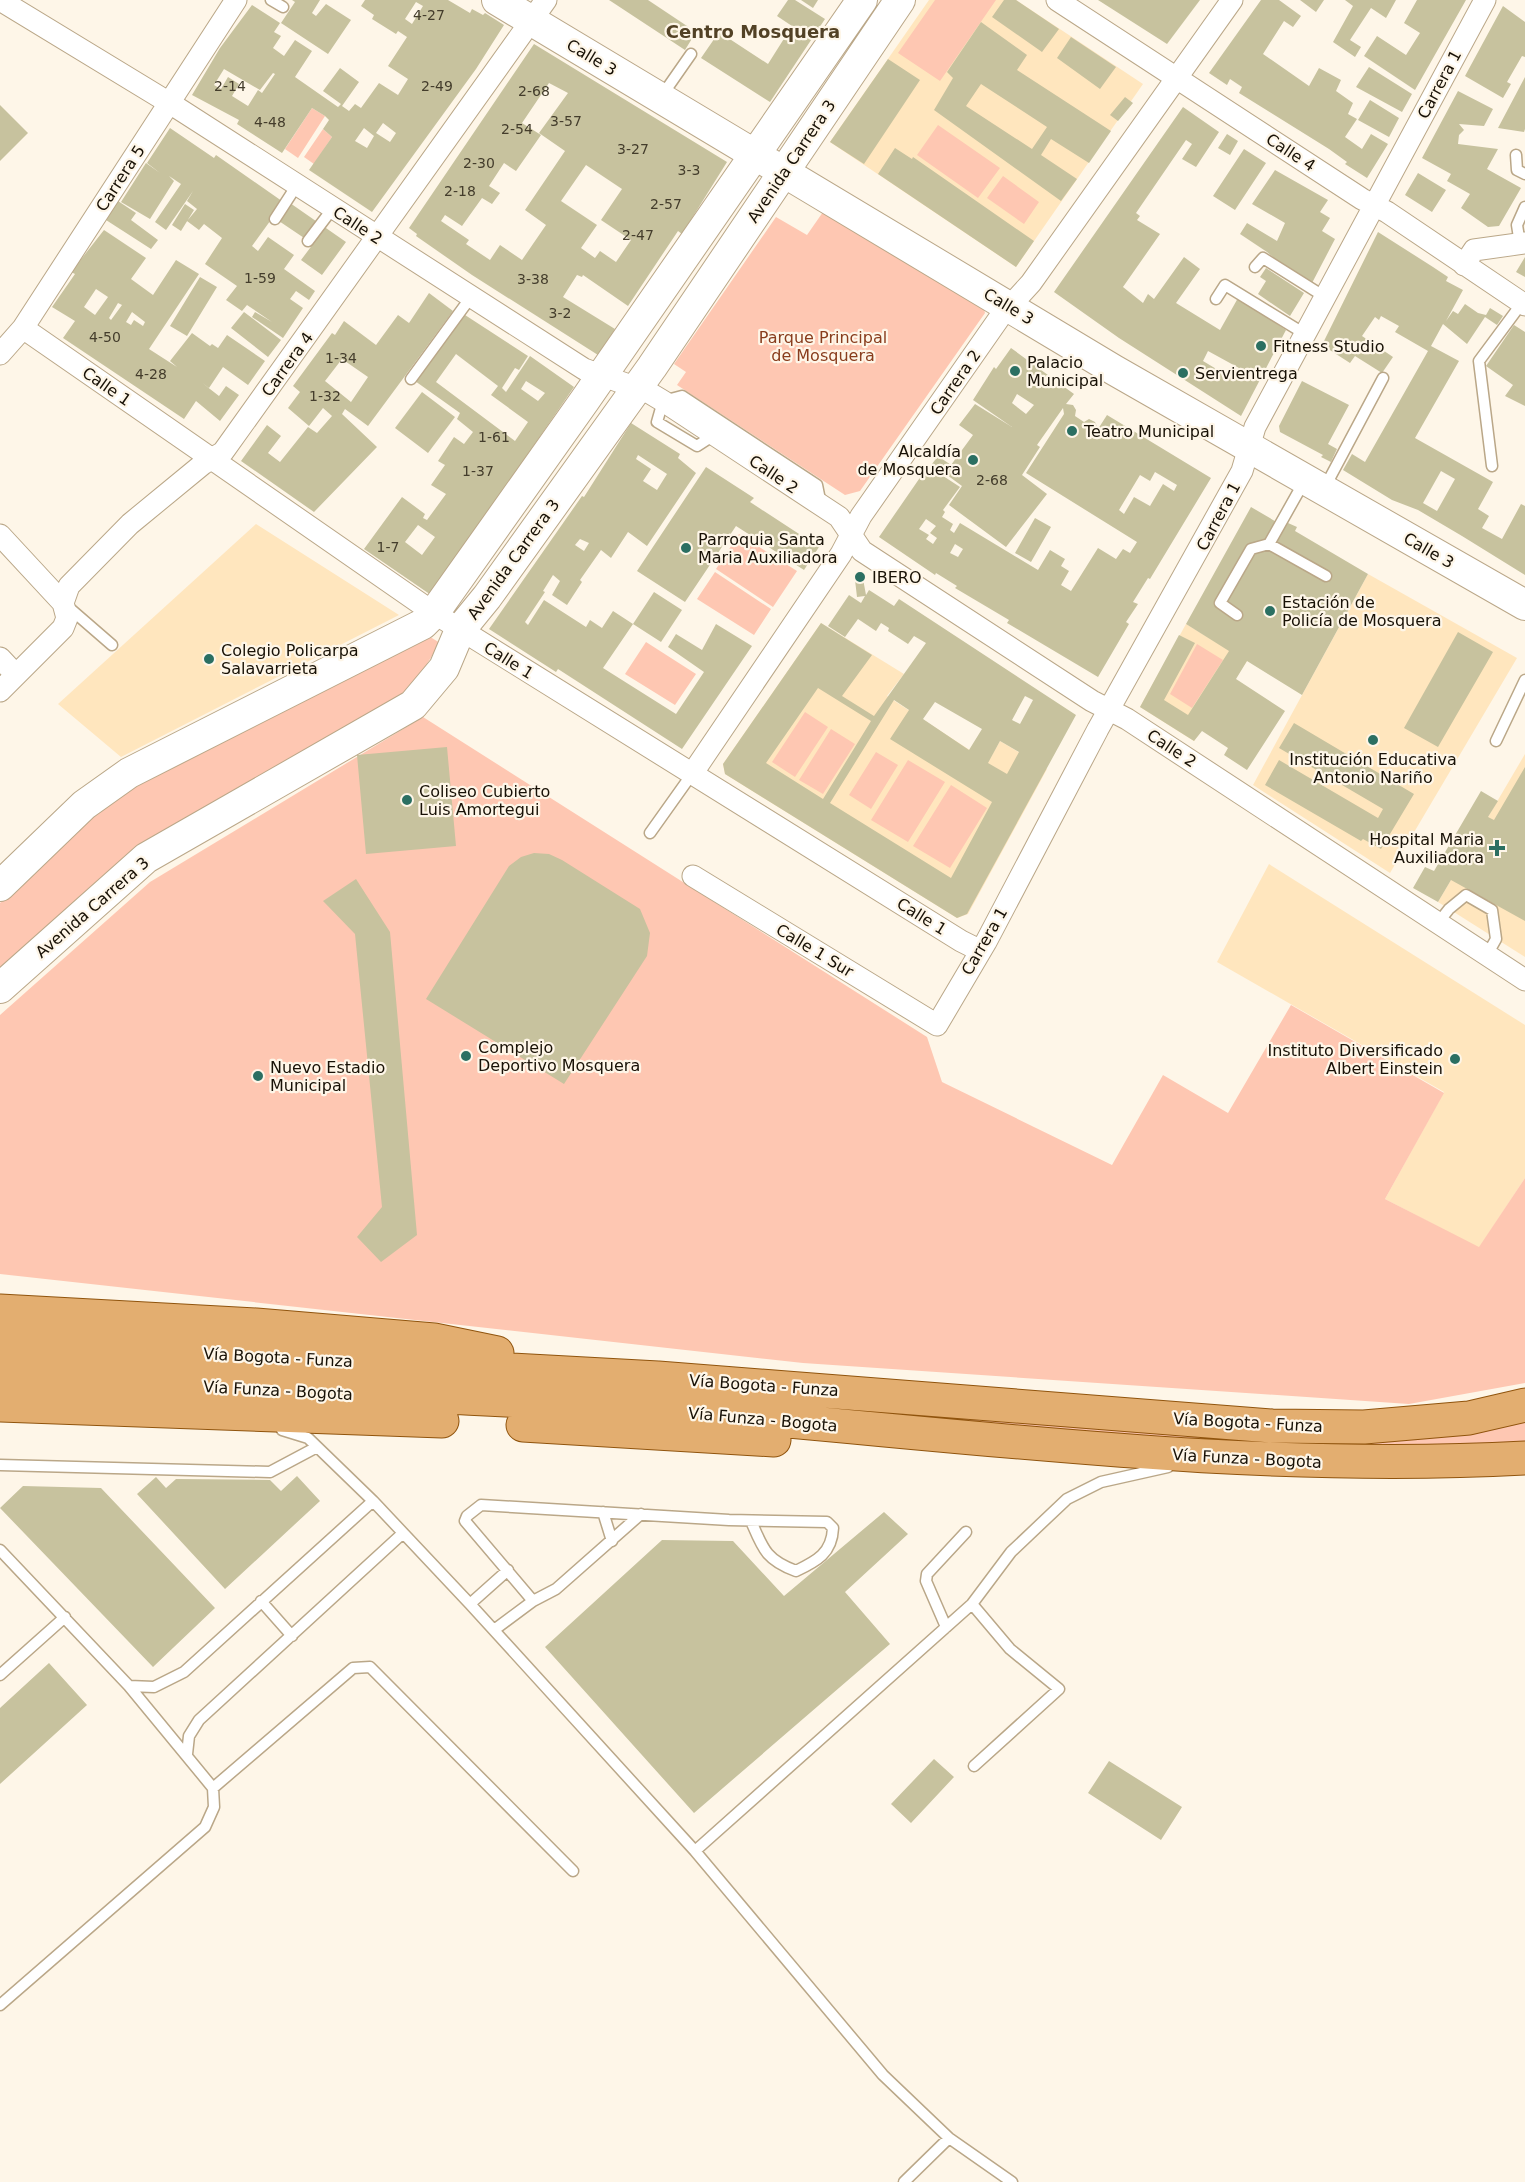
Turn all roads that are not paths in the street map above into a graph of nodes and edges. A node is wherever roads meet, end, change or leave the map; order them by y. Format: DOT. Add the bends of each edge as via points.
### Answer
graph roads {
  1 [pos="0,0"];
  2 [pos="236,0"];
  3 [pos="271,0"];
  4 [pos="497,0"];
  5 [pos="862,0"];
  6 [pos="900,0"];
  7 [pos="1057,0"];
  8 [pos="1232,0"];
  9 [pos="1485,0"];
  10 [pos="283,8"];
  11 [pos="539,10"];
  12 [pos="691,54"];
  13 [pos="1176,77"];
  14 [pos="660,98"];
  15 [pos="169,104"];
  16 [pos="754,155"];
  17 [pos="1516,155"];
  18 [pos="783,171"];
  19 [pos="1525,174"];
  20 [pos="297,185"];
  21 [pos="1374,204"];
  22 [pos="1525,207"];
  23 [pos="333,208"];
  24 [pos="275,219"];
  25 [pos="376,236"];
  26 [pos="308,240"];
  27 [pos="1522,244"];
  28 [pos="1464,265"];
  29 [pos="1255,267"];
  30 [pos="471,297"];
  31 [pos="1325,297"];
  32 [pos="1216,299"];
  33 [pos="1524,304"];
  34 [pos="1010,306"];
  35 [pos="23,328"];
  36 [pos="1305,334"];
  37 [pos="1,349"];
  38 [pos="601,376"];
  39 [pos="1383,378"];
  40 [pos="411,379"];
  41 [pos="635,388"];
  42 [pos="663,401"];
  43 [pos="1249,448"];
  44 [pos="212,457"];
  45 [pos="1492,466"];
  46 [pos="1315,485"];
  47 [pos="821,506"];
  48 [pos="0,535"];
  49 [pos="850,535"];
  50 [pos="1269,544"];
  51 [pos="1326,576"];
  52 [pos="63,603"];
  53 [pos="1525,605"];
  54 [pos="434,613"];
  55 [pos="1237,615"];
  56 [pos="460,630"];
  57 [pos="112,645"];
  58 [pos="0,658"];
  59 [pos="16,675"];
  60 [pos="1525,680"];
  61 [pos="0,691"];
  62 [pos="1109,711"];
  63 [pos="1496,741"];
  64 [pos="692,774"];
  65 [pos="650,833"];
  66 [pos="693,876"];
  67 [pos="0,886"];
  68 [pos="1438,923"];
  69 [pos="979,950"];
  70 [pos="1487,955"];
  71 [pos="1525,980"];
  72 [pos="0,988"];
  73 [pos="937,1025"];
  74 [pos="0,1311"];
  75 [pos="0,1339"];
  76 [pos="0,1372"];
  77 [pos="562,1373"];
  78 [pos="0,1405"];
  79 [pos="1525,1405"];
  80 [pos="0,1412"];
  81 [pos="119,1421"];
  82 [pos="273,1430"];
  83 [pos="1030,1442"];
  84 [pos="317,1447"];
  85 [pos="1525,1458"];
  86 [pos="1225,1459"];
  87 [pos="0,1465"];
  88 [pos="373,1501"];
  89 [pos="603,1512"];
  90 [pos="640,1515"];
  91 [pos="751,1521"];
  92 [pos="966,1532"];
  93 [pos="402,1534"];
  94 [pos="612,1541"];
  95 [pos="0,1550"];
  96 [pos="508,1570"];
  97 [pos="261,1601"];
  98 [pos="533,1601"];
  99 [pos="470,1604"];
  100 [pos="972,1604"];
  101 [pos="64,1617"];
  102 [pos="946,1627"];
  103 [pos="494,1630"];
  104 [pos="291,1636"];
  105 [pos="0,1675"];
  106 [pos="129,1686"];
  107 [pos="187,1754"];
  108 [pos="974,1766"];
  109 [pos="213,1788"];
  110 [pos="695,1851"];
  111 [pos="573,1871"];
  112 [pos="0,2005"];
  113 [pos="949,2138"];
  114 [pos="910,2180"];
  115 [pos="1012,2182"];
  1 -- 15 [label="street, Calle 2"];
  2 -- 15 [label="street, Carrera 5"];
  3 -- 10 [label="lane"];
  4 -- 11 [label="main road, Calle 3"];
  5 -- 16 [label="main road, Avenida Carrera 3"];
  6 -- 18 [label="main road, Avenida Carrera 3"];
  7 -- 13 [label="street, Calle 4"];
  8 -- 13 [label="street, Carrera 2"];
  9 -- 21 [label="street, Carrera 1"];
  11 -- 14 [label="main road, Calle 3"];
  11 -- 25 [label="street, Carrera 4"];
  12 -- 14 [label="lane"];
  13 -- 21 [label="street, Calle 4"];
  13 -- 34 [label="street, Carrera 2" via="1032,283"];
  14 -- 16 [label="main road, Calle 3"];
  15 -- 20 [label="street, Calle 2"];
  15 -- 35 [label="street, Carrera 5"];
  16 -- 18 [label="main road, Calle 3"];
  16 -- 38 [label="main road, Avenida Carrera 3"];
  17 -- 19 [label="lane" via="1517,170"];
  18 -- 34 [label="main road, Calle 3"];
  18 -- 41 [label="main road, Avenida Carrera 3"];
  20 -- 23 [label="street, Calle 2"];
  20 -- 24 [label="lane"];
  21 -- 28 [label="street, Calle 4"];
  21 -- 31 [label="street, Carrera 1"];
  22 -- 27 [label="lane" via="1517,225"];
  23 -- 25 [label="street, Calle 2"];
  23 -- 26 [label="lane"];
  25 -- 30 [label="street, Calle 2"];
  25 -- 44 [label="street, Carrera 4" via="223,452"];
  27 -- 28 [label="street" via="1474,250"];
  28 -- 33 [label="street, Calle 4"];
  29 -- 31 [label="lane" via="1263,258"];
  30 -- 38 [label="street, Calle 2"];
  30 -- 40 [label="lane"];
  31 -- 36 [label="street, Carrera 1"];
  32 -- 36 [label="lane" via="1225,285"];
  33 -- 45 [label="lane" via="1479,361"];
  34 -- 43 [label="main road, Calle 3"];
  34 -- 49 [label="street, Carrera 2"];
  35 -- 37 [label="street, Carrera 5"];
  35 -- 44 [label="street, Calle 1"];
  36 -- 43 [label="street, Carrera 1" via="1254,427"];
  38 -- 41 [label="street, Calle 2"];
  38 -- 54 [label="main road, Avenida Carrera 3"];
  39 -- 46 [label="lane"];
  41 -- 42 [label="street, Calle 2"];
  41 -- 56 [label="main road, Avenida Carrera 3"];
  42 -- 47 [label="street, Calle 2"];
  42 -- 47 [label="lane" via="682,396 817,485"];
  43 -- 46 [label="main road, Calle 3"];
  43 -- 62 [label="street, Carrera 1" via="1242,471"];
  44 -- 52 [label="street, Carrera 4" via="130,524 69,586"];
  44 -- 54 [label="street, Calle 1"];
  46 -- 50 [label="lane"];
  46 -- 53 [label="main road, Calle 3"];
  47 -- 49 [label="street, Calle 2" via="839,517"];
  48 -- 52 [label="street"];
  49 -- 62 [label="street, Calle 2" via="862,551"];
  49 -- 64 [label="street, Carrera 2"];
  50 -- 51 [label="lane"];
  50 -- 55 [label="lane" via="1251,549 1220,603"];
  52 -- 57 [label="lane"];
  52 -- 59 [label="street, Carrera 4" via="67,618 63,627"];
  54 -- 56 [label="street, Calle 1"];
  54 -- 67 [label="main road, Avenida Carrera 3" via="423,624 129,773 84,805"];
  56 -- 64 [label="street, Calle 1"];
  56 -- 72 [label="main road, Avenida Carrera 3" via="444,668 413,705 146,858"];
  58 -- 59 [label="street"];
  59 -- 61 [label="street, Carrera 4"];
  60 -- 63 [label="lane"];
  62 -- 68 [label="street, Calle 2" via="1127,719"];
  62 -- 69 [label="street, Carrera 1"];
  64 -- 65 [label="lane"];
  64 -- 69 [label="street, Calle 1"];
  66 -- 73 [label="street, Calle 1 Sur"];
  68 -- 70 [label="street, Calle 2"];
  68 -- 70 [label="lane" via="1466,896 1492,910 1496,939"];
  69 -- 73 [label="street, Carrera 1"];
  70 -- 71 [label="street, Calle 2"];
  74 -- 77 [label="main road" via="216,1322 434,1340 489,1351"];
  75 -- 77 [label="main road, Vía Bogota - Funza"];
  76 -- 83 [label="main road, Vía Funza - Bogota" via="655,1410"];
  77 -- 79 [label="main road, Vía Bogota - Funza" via="954,1399 1272,1426 1364,1427 1469,1418"];
  78 -- 83 [label="main road" via="505,1424 723,1439 875,1444"];
  80 -- 81 [label="lane"];
  82 -- 84 [label="lane" via="297,1433"];
  83 -- 86 [label="main road, Vía Funza - Bogota"];
  84 -- 87 [label="lane" via="270,1472"];
  84 -- 88 [label="lane"];
  85 -- 86 [label="main road, Vía Funza - Bogota" via="1386,1463"];
  86 -- 100 [label="lane" via="1141,1471 1101,1482 1066,1499 1011,1552"];
  88 -- 93 [label="lane"];
  88 -- 97 [label="lane"];
  89 -- 90 [label="lane"];
  89 -- 94 [label="lane"];
  89 -- 96 [label="lane" via="481,1505 465,1521"];
  90 -- 91 [label="lane"];
  90 -- 94 [label="lane"];
  91 -- 91 [label="lane" via="827,1522 833,1528 832,1542 819,1560 796,1571 775,1563 760,1543"];
  92 -- 102 [label="lane" via="927,1574 926,1581"];
  93 -- 99 [label="lane"];
  93 -- 104 [label="lane"];
  94 -- 98 [label="lane" via="556,1589"];
  95 -- 101 [label="lane"];
  96 -- 98 [label="lane"];
  96 -- 99 [label="lane"];
  97 -- 104 [label="lane"];
  97 -- 106 [label="lane" via="171,1681 154,1688"];
  98 -- 103 [label="lane"];
  99 -- 103 [label="lane"];
  100 -- 102 [label="lane"];
  100 -- 108 [label="lane" via="1010,1648 1059,1689"];
  101 -- 105 [label="lane"];
  101 -- 106 [label="lane"];
  102 -- 110 [label="lane"];
  103 -- 110 [label="lane"];
  104 -- 107 [label="lane" via="199,1720 189,1736"];
  106 -- 107 [label="lane"];
  107 -- 109 [label="lane"];
  109 -- 111 [label="lane" via="353,1668 370,1667"];
  109 -- 112 [label="lane" via="214,1807 205,1827"];
  110 -- 113 [label="lane" via="883,2075"];
  113 -- 114 [label="lane"];
  113 -- 115 [label="lane"];
}
